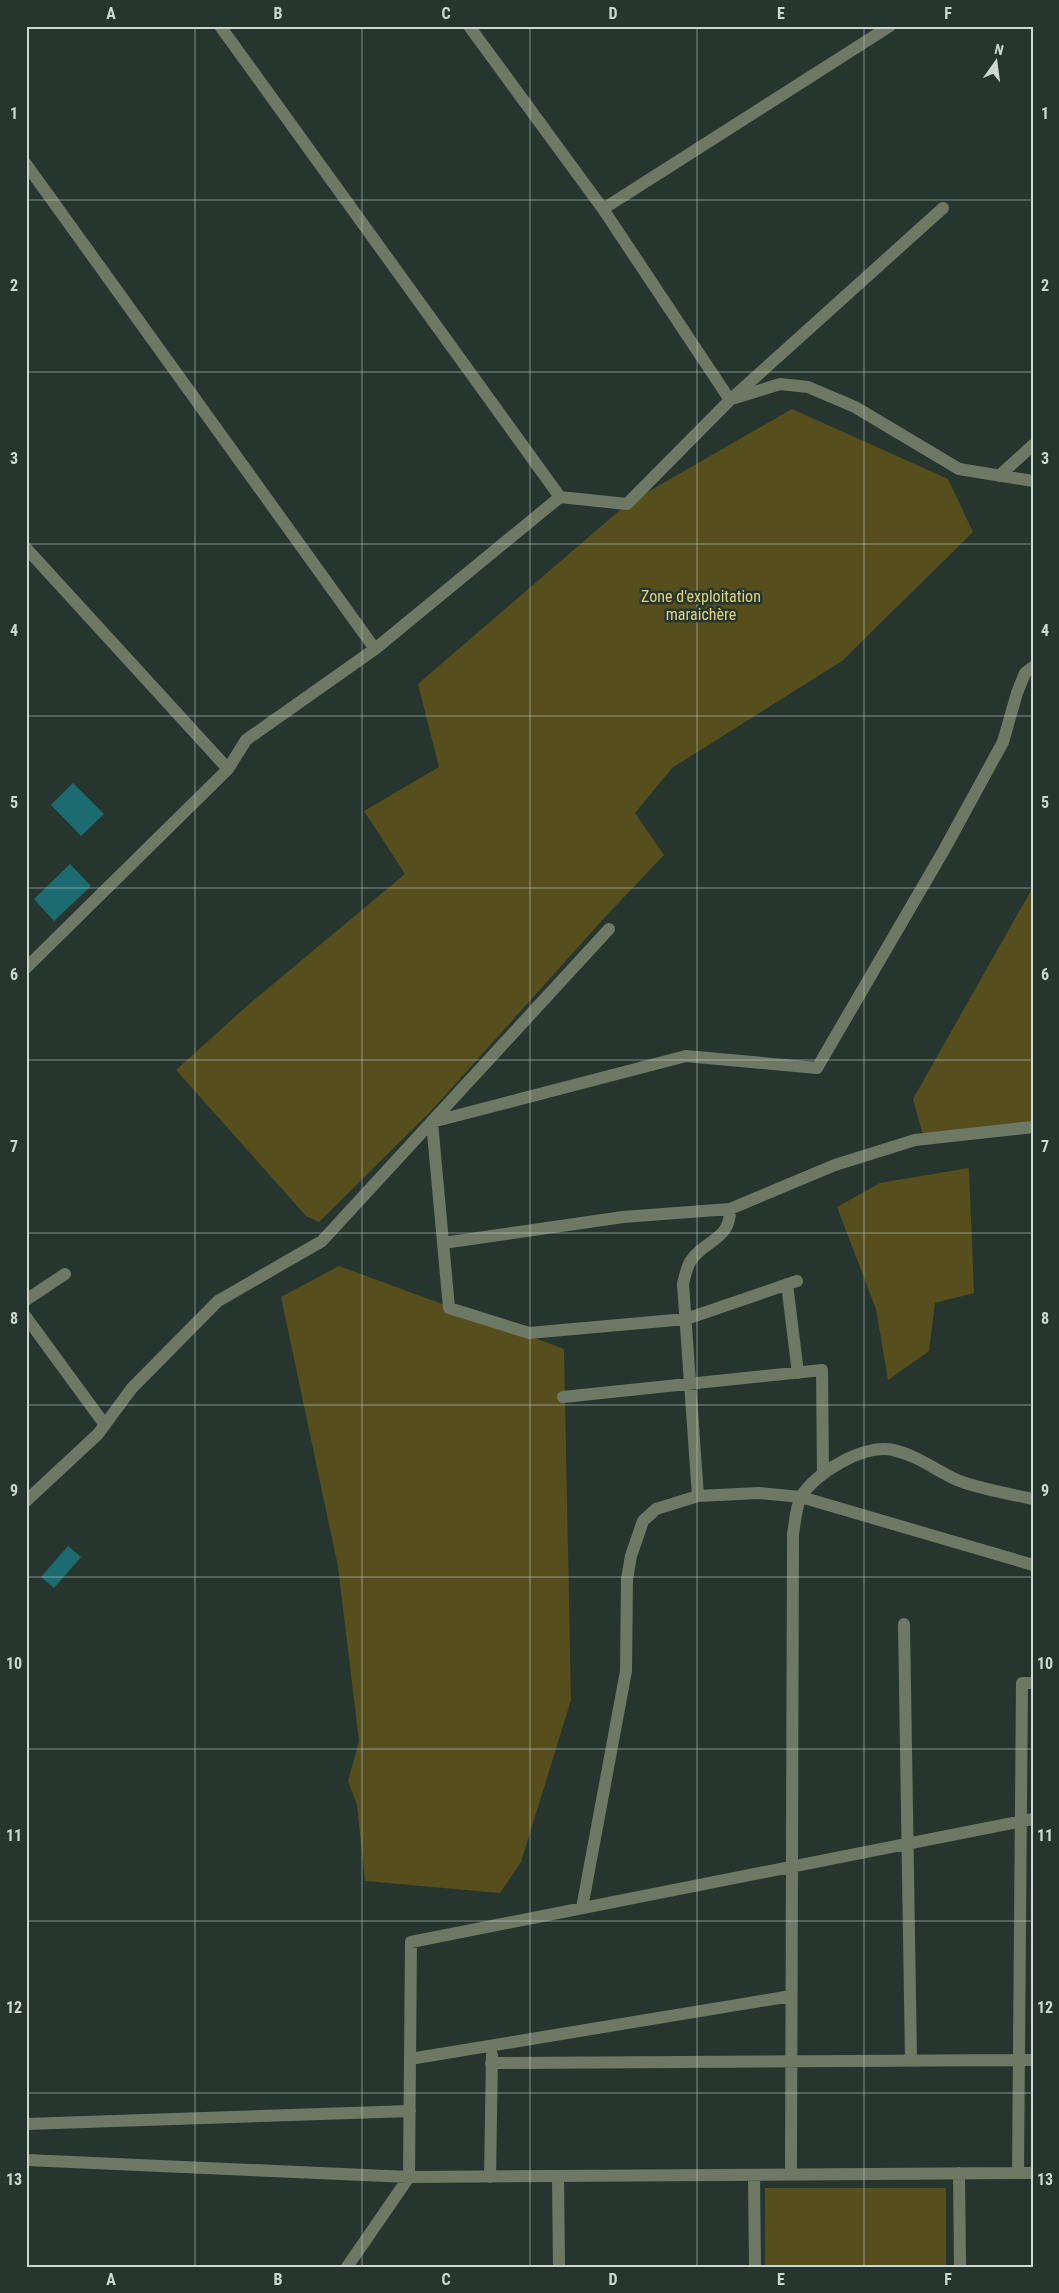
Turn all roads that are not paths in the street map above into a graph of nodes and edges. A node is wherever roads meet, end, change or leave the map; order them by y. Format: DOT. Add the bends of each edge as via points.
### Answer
graph roads {
  1 [pos="220,26"];
  2 [pos="890,26"];
  3 [pos="475,28"];
  4 [pos="26,164"];
  5 [pos="943,208"];
  6 [pos="603,209"];
  7 [pos="730,400"];
  8 [pos="1033,445"];
  9 [pos="999,476"];
  10 [pos="1033,481"];
  11 [pos="560,497"];
  12 [pos="26,548"];
  13 [pos="375,649"];
  14 [pos="1033,667"];
  15 [pos="228,769"];
  16 [pos="609,929"];
  17 [pos="26,968"];
  18 [pos="432,1122"];
  19 [pos="1033,1127"];
  20 [pos="730,1208"];
  21 [pos="443,1243"];
  22 [pos="65,1274"];
  23 [pos="26,1300"];
  24 [pos="26,1317"];
  25 [pos="686,1319"];
  26 [pos="798,1373"];
  27 [pos="690,1384"];
  28 [pos="563,1398"];
  29 [pos="105,1425"];
  30 [pos="823,1472"];
  31 [pos="698,1496"];
  32 [pos="801,1497"];
  33 [pos="1033,1499"];
  34 [pos="26,1501"];
  35 [pos="1033,1565"];
  36 [pos="904,1624"];
  37 [pos="1033,1683"];
  38 [pos="1026,1820"];
  39 [pos="907,1844"];
  40 [pos="792,1867"];
  41 [pos="582,1908"];
  42 [pos="1026,1951"];
  43 [pos="792,1996"];
  44 [pos="492,2045"];
  45 [pos="410,2059"];
  46 [pos="911,2060"];
  47 [pos="1019,2060"];
  48 [pos="1033,2060"];
  49 [pos="792,2061"];
  50 [pos="491,2063"];
  51 [pos="410,2111"];
  52 [pos="26,2124"];
  53 [pos="26,2160"];
  54 [pos="959,2173"];
  55 [pos="1018,2173"];
  56 [pos="1033,2173"];
  57 [pos="791,2174"];
  58 [pos="754,2175"];
  59 [pos="558,2176"];
  60 [pos="490,2177"];
  61 [pos="409,2178"];
  62 [pos="348,2267"];
  63 [pos="558,2267"];
  64 [pos="755,2267"];
  65 [pos="960,2267"];
  1 -- 11 [label="street"];
  2 -- 6 [label="street"];
  3 -- 6 [label="street"];
  4 -- 13 [label="street"];
  5 -- 7 [label="street"];
  6 -- 7 [label="street"];
  7 -- 9 [label="street" via="780,384 808,388 855,406 959,469"];
  7 -- 11 [label="street" via="627,504"];
  8 -- 9 [label="street"];
  9 -- 10 [label="street"];
  11 -- 13 [label="street"];
  12 -- 15 [label="street"];
  13 -- 15 [label="street" via="246,740"];
  14 -- 18 [label="street" via="1025,674 1017,693 1003,742 818,1068 686,1056"];
  15 -- 17 [label="street"];
  16 -- 18 [label="street"];
  18 -- 21 [label="street"];
  18 -- 29 [label="street" via="322,1241 218,1301 132,1388"];
  19 -- 20 [label="street" via="915,1140 836,1165"];
  20 -- 21 [label="street" via="623,1217"];
  20 -- 25 [label="street" via="730,1220 724,1232 691,1260 686,1271 683,1284"];
  21 -- 25 [label="street" via="449,1308 529,1333"];
  22 -- 23 [label="street"];
  24 -- 29 [label="street"];
  25 -- 26 [label="street" via="792,1283"];
  25 -- 27 [label="street"];
  26 -- 27 [label="street"];
  26 -- 30 [label="street" via="822,1370"];
  27 -- 28 [label="street"];
  27 -- 31 [label="street"];
  29 -- 34 [label="street"];
  30 -- 32 [label="street"];
  30 -- 33 [label="street" via="874,1449 892,1449 928,1463 956,1480"];
  31 -- 32 [label="street" via="760,1493"];
  31 -- 41 [label="street" via="656,1509 643,1521 631,1556 627,1579 626,1671"];
  32 -- 35 [label="street"];
  32 -- 40 [label="street" via="793,1534"];
  36 -- 39 [label="street"];
  37 -- 38 [label="street" via="1022,1683"];
  38 -- 39 [label="street"];
  38 -- 42 [label="street"];
  39 -- 40 [label="street"];
  39 -- 46 [label="street"];
  40 -- 41 [label="street"];
  40 -- 43 [label="street"];
  41 -- 45 [label="street" via="412,1942"];
  42 -- 47 [label="street"];
  43 -- 44 [label="street"];
  43 -- 49 [label="street"];
  44 -- 45 [label="street"];
  44 -- 50 [label="street"];
  45 -- 51 [label="street"];
  46 -- 47 [label="street"];
  46 -- 49 [label="street"];
  47 -- 48 [label="street"];
  47 -- 55 [label="street"];
  49 -- 50 [label="street"];
  49 -- 57 [label="street"];
  50 -- 60 [label="street"];
  51 -- 52 [label="street"];
  51 -- 61 [label="street"];
  53 -- 61 [label="street"];
  54 -- 55 [label="street"];
  54 -- 57 [label="street"];
  54 -- 65 [label="street"];
  55 -- 56 [label="street"];
  57 -- 58 [label="street"];
  58 -- 59 [label="street"];
  58 -- 64 [label="street"];
  59 -- 60 [label="street"];
  59 -- 63 [label="street"];
  60 -- 61 [label="street"];
  61 -- 62 [label="street"];
}
